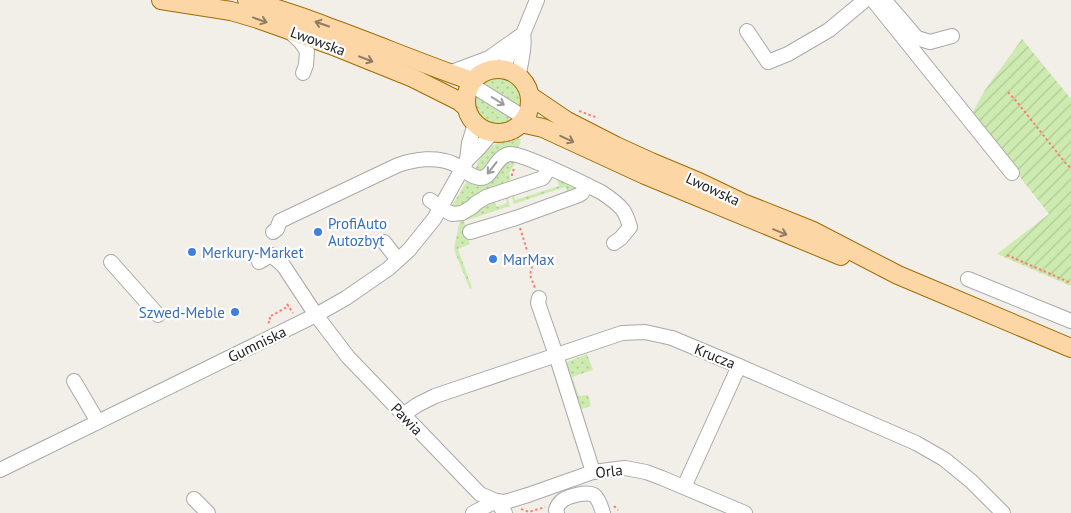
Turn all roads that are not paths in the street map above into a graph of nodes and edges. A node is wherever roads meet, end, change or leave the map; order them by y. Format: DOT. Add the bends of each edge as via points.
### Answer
graph roads {
  1 [pos="161,0"];
  2 [pos="247,0"];
  3 [pos="537,0"];
  4 [pos="865,0"];
  5 [pos="872,0"];
  6 [pos="884,0"];
  7 [pos="288,30"];
  8 [pos="747,31"];
  9 [pos="952,36"];
  10 [pos="519,37"];
  11 [pos="502,69"];
  12 [pos="303,73"];
  13 [pos="449,73"];
  14 [pos="519,76"];
  15 [pos="471,83"];
  16 [pos="530,96"];
  17 [pos="466,107"];
  18 [pos="475,124"];
  19 [pos="524,126"];
  20 [pos="493,137"];
  21 [pos="464,165"];
  22 [pos="550,168"];
  23 [pos="1012,173"];
  24 [pos="586,185"];
  25 [pos="435,204"];
  26 [pos="273,232"];
  27 [pos="470,232"];
  28 [pos="384,242"];
  29 [pos="614,243"];
  30 [pos="398,260"];
  31 [pos="111,262"];
  32 [pos="259,262"];
  33 [pos="898,275"];
  34 [pos="968,279"];
  35 [pos="539,298"];
  36 [pos="158,315"];
  37 [pos="316,315"];
  38 [pos="1071,321"];
  39 [pos="1071,348"];
  40 [pos="556,355"];
  41 [pos="739,366"];
  42 [pos="74,381"];
  43 [pos="403,415"];
  44 [pos="98,422"];
  45 [pos="0,470"];
  46 [pos="593,472"];
  47 [pos="684,487"];
  48 [pos="194,500"];
  49 [pos="496,502"];
  50 [pos="557,510"];
  51 [pos="208,513"];
  52 [pos="473,513"];
  53 [pos="505,513"];
  54 [pos="603,513"];
  55 [pos="745,513"];
  56 [pos="1003,513"];
  1 -- 7 [label="main road, Lwowska, one-way" via="231,11"];
  13 -- 2 [label="main road, Lwowska, one-way" via="331,27"];
  3 -- 10 [label="street"];
  4 -- 8 [label="street" via="829,30 768,62"];
  5 -- 23 [label="street"];
  6 -- 9 [label="street" via="917,38 930,42"];
  7 -- 12 [label="street" via="307,51"];
  7 -- 17 [label="main road, Lwowska, one-way" via="413,78"];
  10 -- 11 [label="street"];
  10 -- 13 [label="street" via="489,58"];
  10 -- 14 [label="street" via="525,44"];
  11 -- 14 [label="main road"];
  11 -- 15 [label="main road" via="486,71"];
  13 -- 15 [label="main road, Lwowska"];
  14 -- 16 [label="main road"];
  15 -- 17 [label="main road"];
  15 -- 19 [label="street, one-way"];
  16 -- 19 [label="main road"];
  16 -- 33 [label="main road, Lwowska" via="567,121 616,146 758,210 812,230"];
  17 -- 18 [label="main road"];
  18 -- 20 [label="main road"];
  18 -- 21 [label="street"];
  19 -- 20 [label="main road"];
  19 -- 33 [label="main road, Lwowska, one-way" via="543,128 795,238"];
  20 -- 21 [label="street"];
  22 -- 21 [label="street, one-way" via="513,154 502,156 481,178"];
  21 -- 25 [label="street, Gumniska"];
  21 -- 26 [label="street" via="442,160 416,160 398,165 280,221"];
  22 -- 24 [label="street"];
  22 -- 25 [label="street" via="543,178 486,197 462,213 452,214"];
  24 -- 27 [label="street" via="579,195"];
  24 -- 29 [label="street" via="603,193 623,209 630,226"];
  25 -- 30 [label="street, Gumniska" via="422,235"];
  28 -- 30 [label="street"];
  30 -- 37 [label="street, Gumniska" via="346,298"];
  31 -- 36 [label="street"];
  32 -- 37 [label="street, Pawia" via="271,255 283,265"];
  33 -- 39 [label="main road, Lwowska"];
  34 -- 38 [label="street"];
  35 -- 40 [label="street"];
  37 -- 43 [label="street, Pawia" via="348,357"];
  37 -- 44 [label="street, Gumniska"];
  40 -- 41 [label="street, Krucza" via="622,333 645,332 672,338"];
  40 -- 43 [label="street, Krucza" via="435,396"];
  40 -- 46 [label="street"];
  41 -- 47 [label="street"];
  41 -- 56 [label="street, Krucza" via="916,443 944,459"];
  42 -- 44 [label="street"];
  43 -- 49 [label="street, Pawia" via="480,494"];
  44 -- 45 [label="street, Gumniska"];
  46 -- 47 [label="street, Orla" via="625,468 646,472"];
  46 -- 49 [label="street, Orla" via="528,495"];
  47 -- 55 [label="street, Orla"];
  48 -- 51 [label="street"];
  49 -- 52 [label="street, Orla"];
  49 -- 53 [label="street, Pawia"];
  50 -- 54 [label="street" via="564,499 586,493 595,496"];
}
